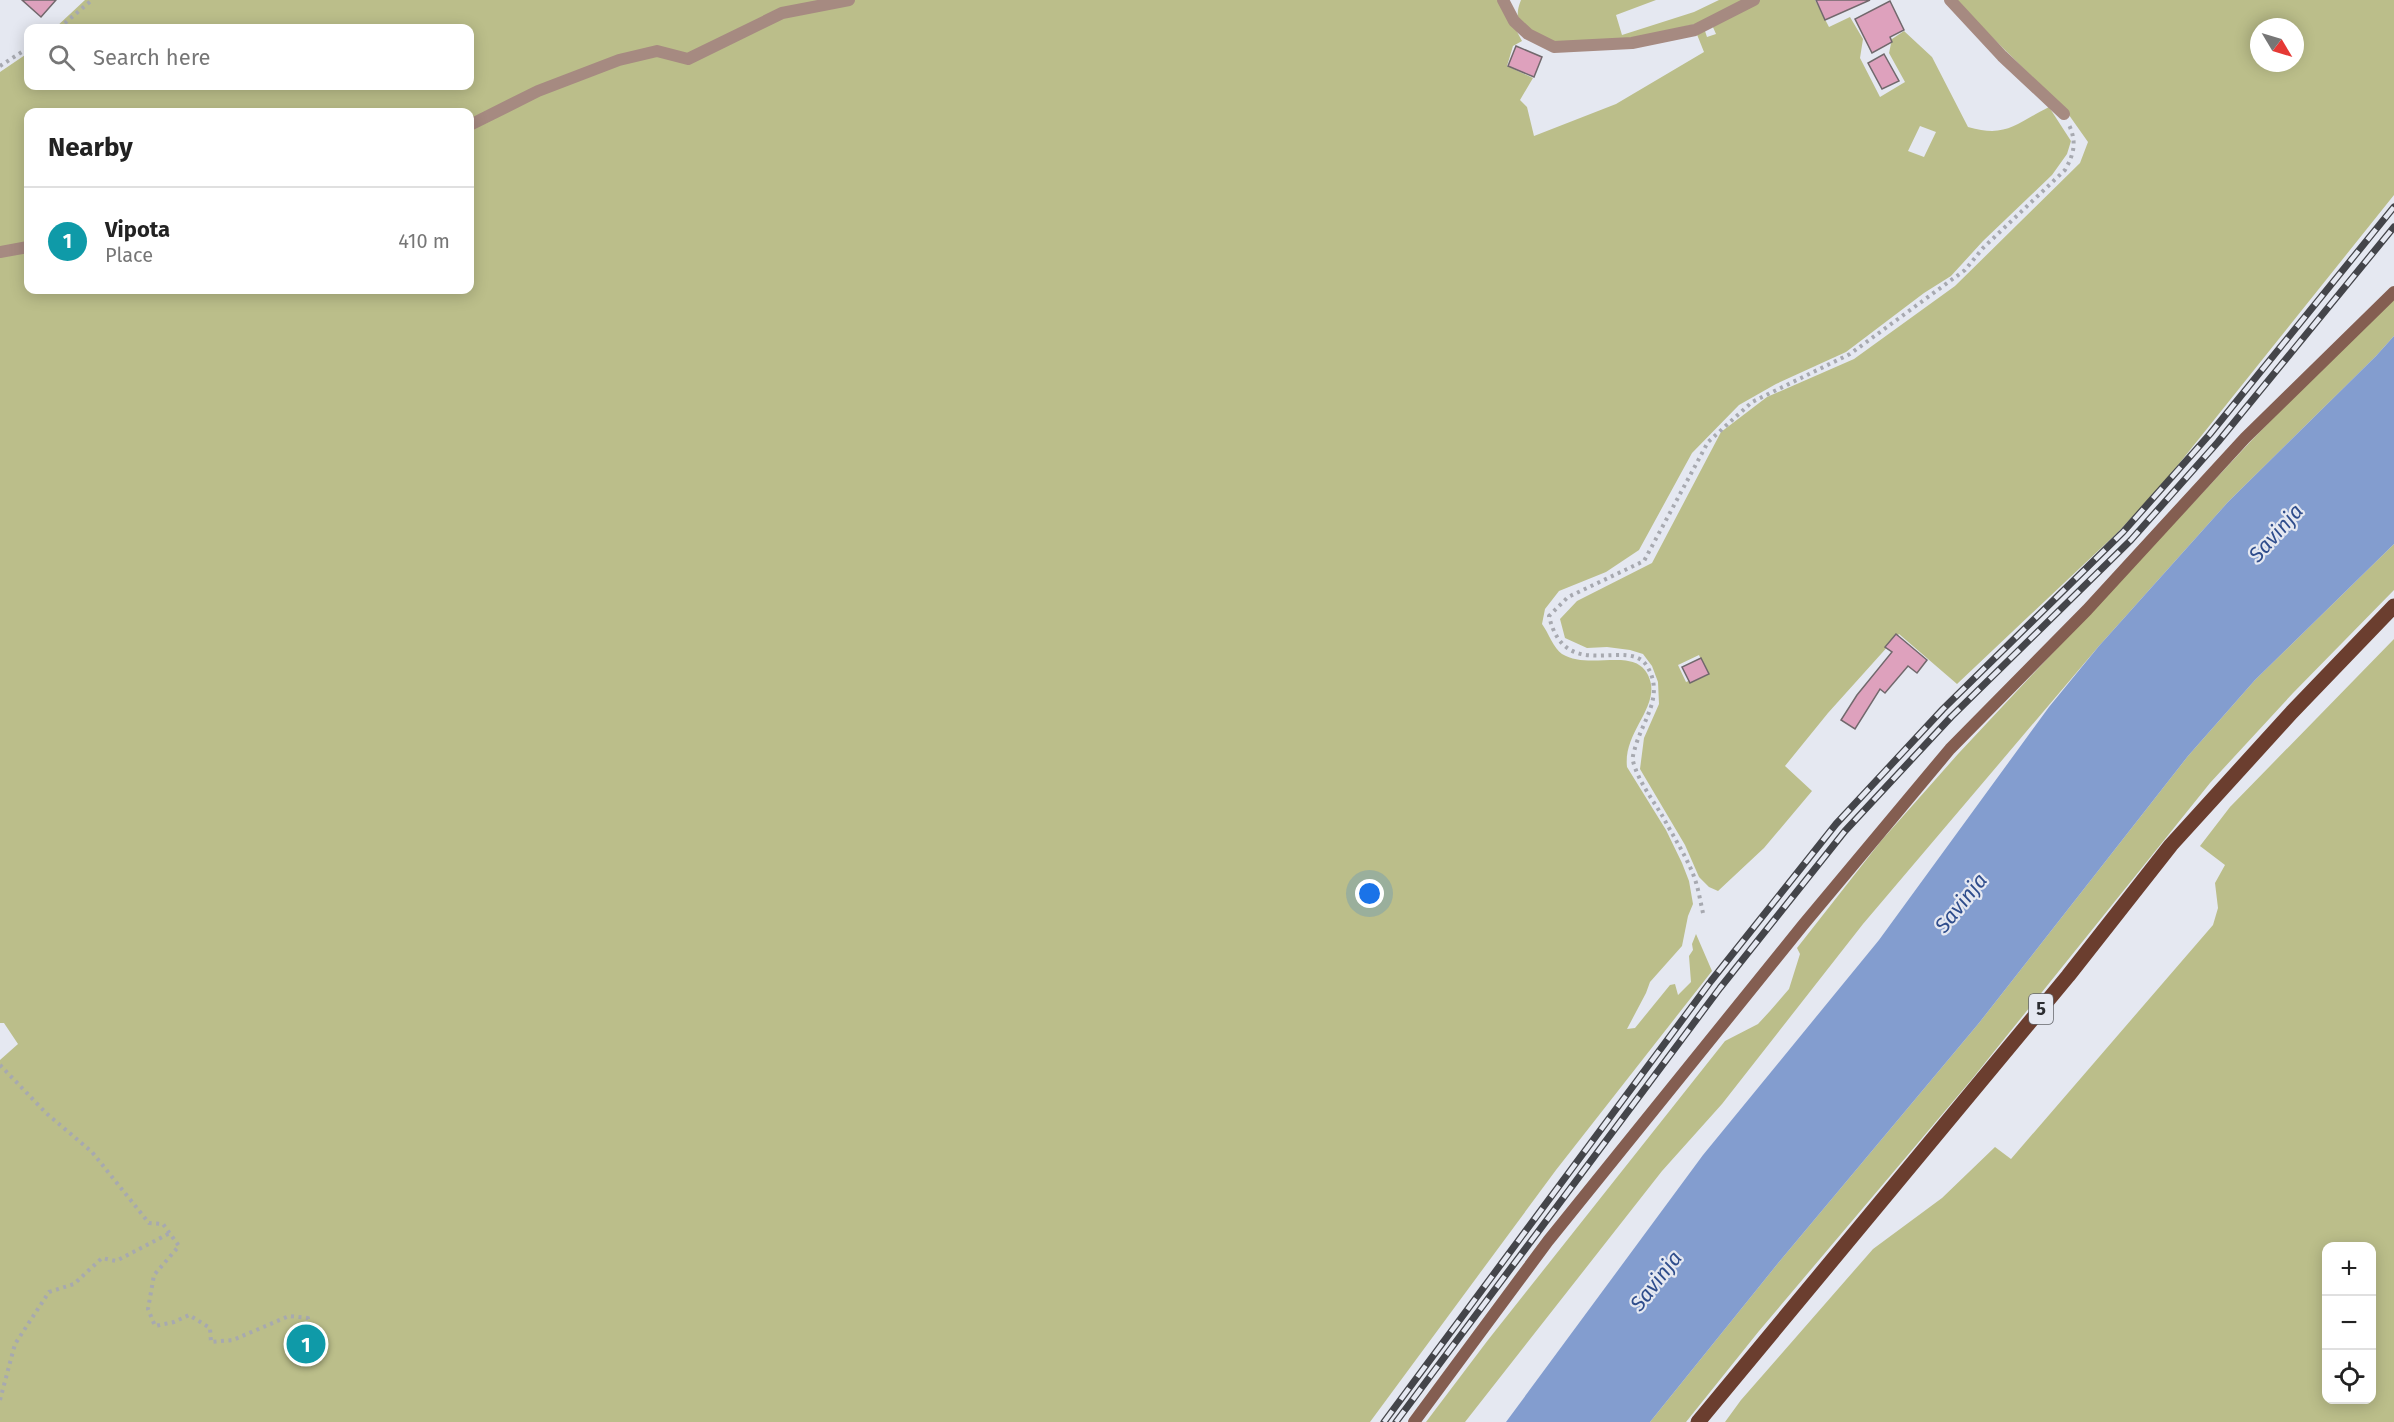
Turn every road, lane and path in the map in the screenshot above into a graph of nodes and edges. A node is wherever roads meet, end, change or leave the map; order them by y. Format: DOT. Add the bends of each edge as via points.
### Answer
graph roads {
  1 [pos="92,0"];
  2 [pos="849,0"];
  3 [pos="1503,0"];
  4 [pos="1754,0"];
  5 [pos="1950,0"];
  6 [pos="64,24"];
  7 [pos="24,51"];
  8 [pos="0,66"];
  9 [pos="2064,114"];
  10 [pos="474,123"];
  11 [pos="24,248"];
  12 [pos="0,252"];
  13 [pos="2394,292"];
  14 [pos="2394,606"];
  15 [pos="1703,913"];
  16 [pos="0,1065"];
  17 [pos="170,1233"];
  18 [pos="306,1344"];
  19 [pos="0,1400"];
  20 [pos="1413,1422"];
  21 [pos="1698,1422"];
  1 -- 6 [label="path"];
  2 -- 10 [label="street" via="782,13 688,58 657,51 601,66"];
  3 -- 4 [label="street" via="1521,28 1554,47 1632,43 1695,30"];
  5 -- 9 [label="street"];
  7 -- 8 [label="path"];
  9 -- 15 [label="path" via="2073,133 2074,153 2065,170 1965,270 1850,354 1752,402 1708,442 1644,561 1568,597 1549,616 1552,629 1566,649 1588,655 1635,657 1646,665 1655,686 1654,704 1632,759 1694,875"];
  11 -- 12 [label="street"];
  13 -- 20 [label="street" via="2245,438 2087,610 1950,749 1548,1241"];
  14 -- 21 [label="main road, 5" via="2171,845 2068,976"];
  16 -- 17 [label="path" via="46,1113 92,1152 149,1223 163,1224"];
  17 -- 18 [label="path" via="179,1246 154,1275 148,1309 155,1326 189,1315 210,1328 211,1342 233,1340 289,1316 308,1318"];
  17 -- 19 [label="path" via="116,1261 102,1258 74,1284 49,1292 15,1344"];
}
